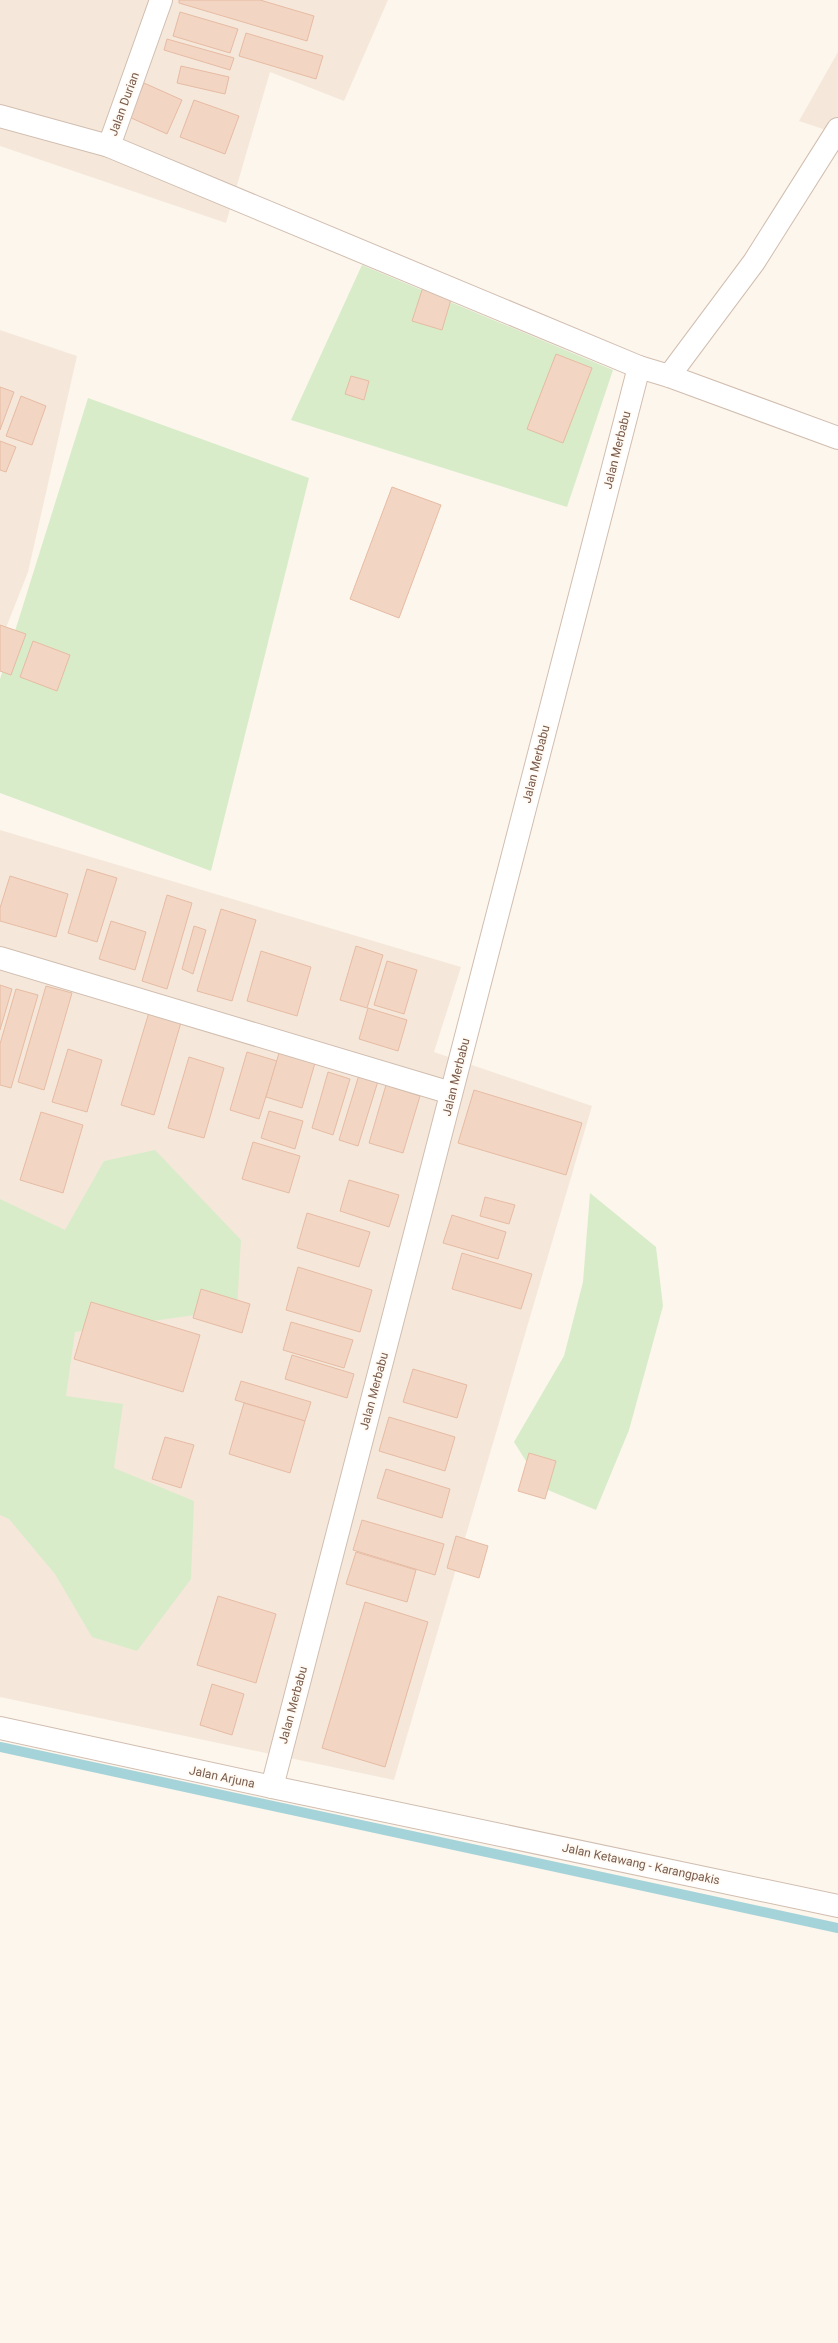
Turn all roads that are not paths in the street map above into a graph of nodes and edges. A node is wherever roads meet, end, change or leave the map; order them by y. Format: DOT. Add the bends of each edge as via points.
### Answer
graph roads {
  1 [pos="161,0"];
  2 [pos="0,116"];
  3 [pos="838,129"];
  4 [pos="109,146"];
  5 [pos="639,367"];
  6 [pos="669,376"];
  7 [pos="838,438"];
  8 [pos="0,958"];
  9 [pos="451,1093"];
  10 [pos="0,1728"];
  11 [pos="272,1787"];
  12 [pos="444,1823"];
  13 [pos="838,1906"];
  1 -- 4 [label="street, Jalan Durian"];
  2 -- 4 [label="street, Jalan Durian"];
  3 -- 6 [label="street" via="754,262"];
  4 -- 5 [label="street"];
  5 -- 6 [label="street"];
  5 -- 9 [label="street, Jalan Merbabu"];
  6 -- 7 [label="street"];
  8 -- 9 [label="street"];
  9 -- 11 [label="street, Jalan Merbabu"];
  10 -- 11 [label="street, Jalan Arjuna"];
  11 -- 12 [label="street, Jalan Arjuna"];
  12 -- 13 [label="street, Jalan Ketawang - Karangpakis"];
}
